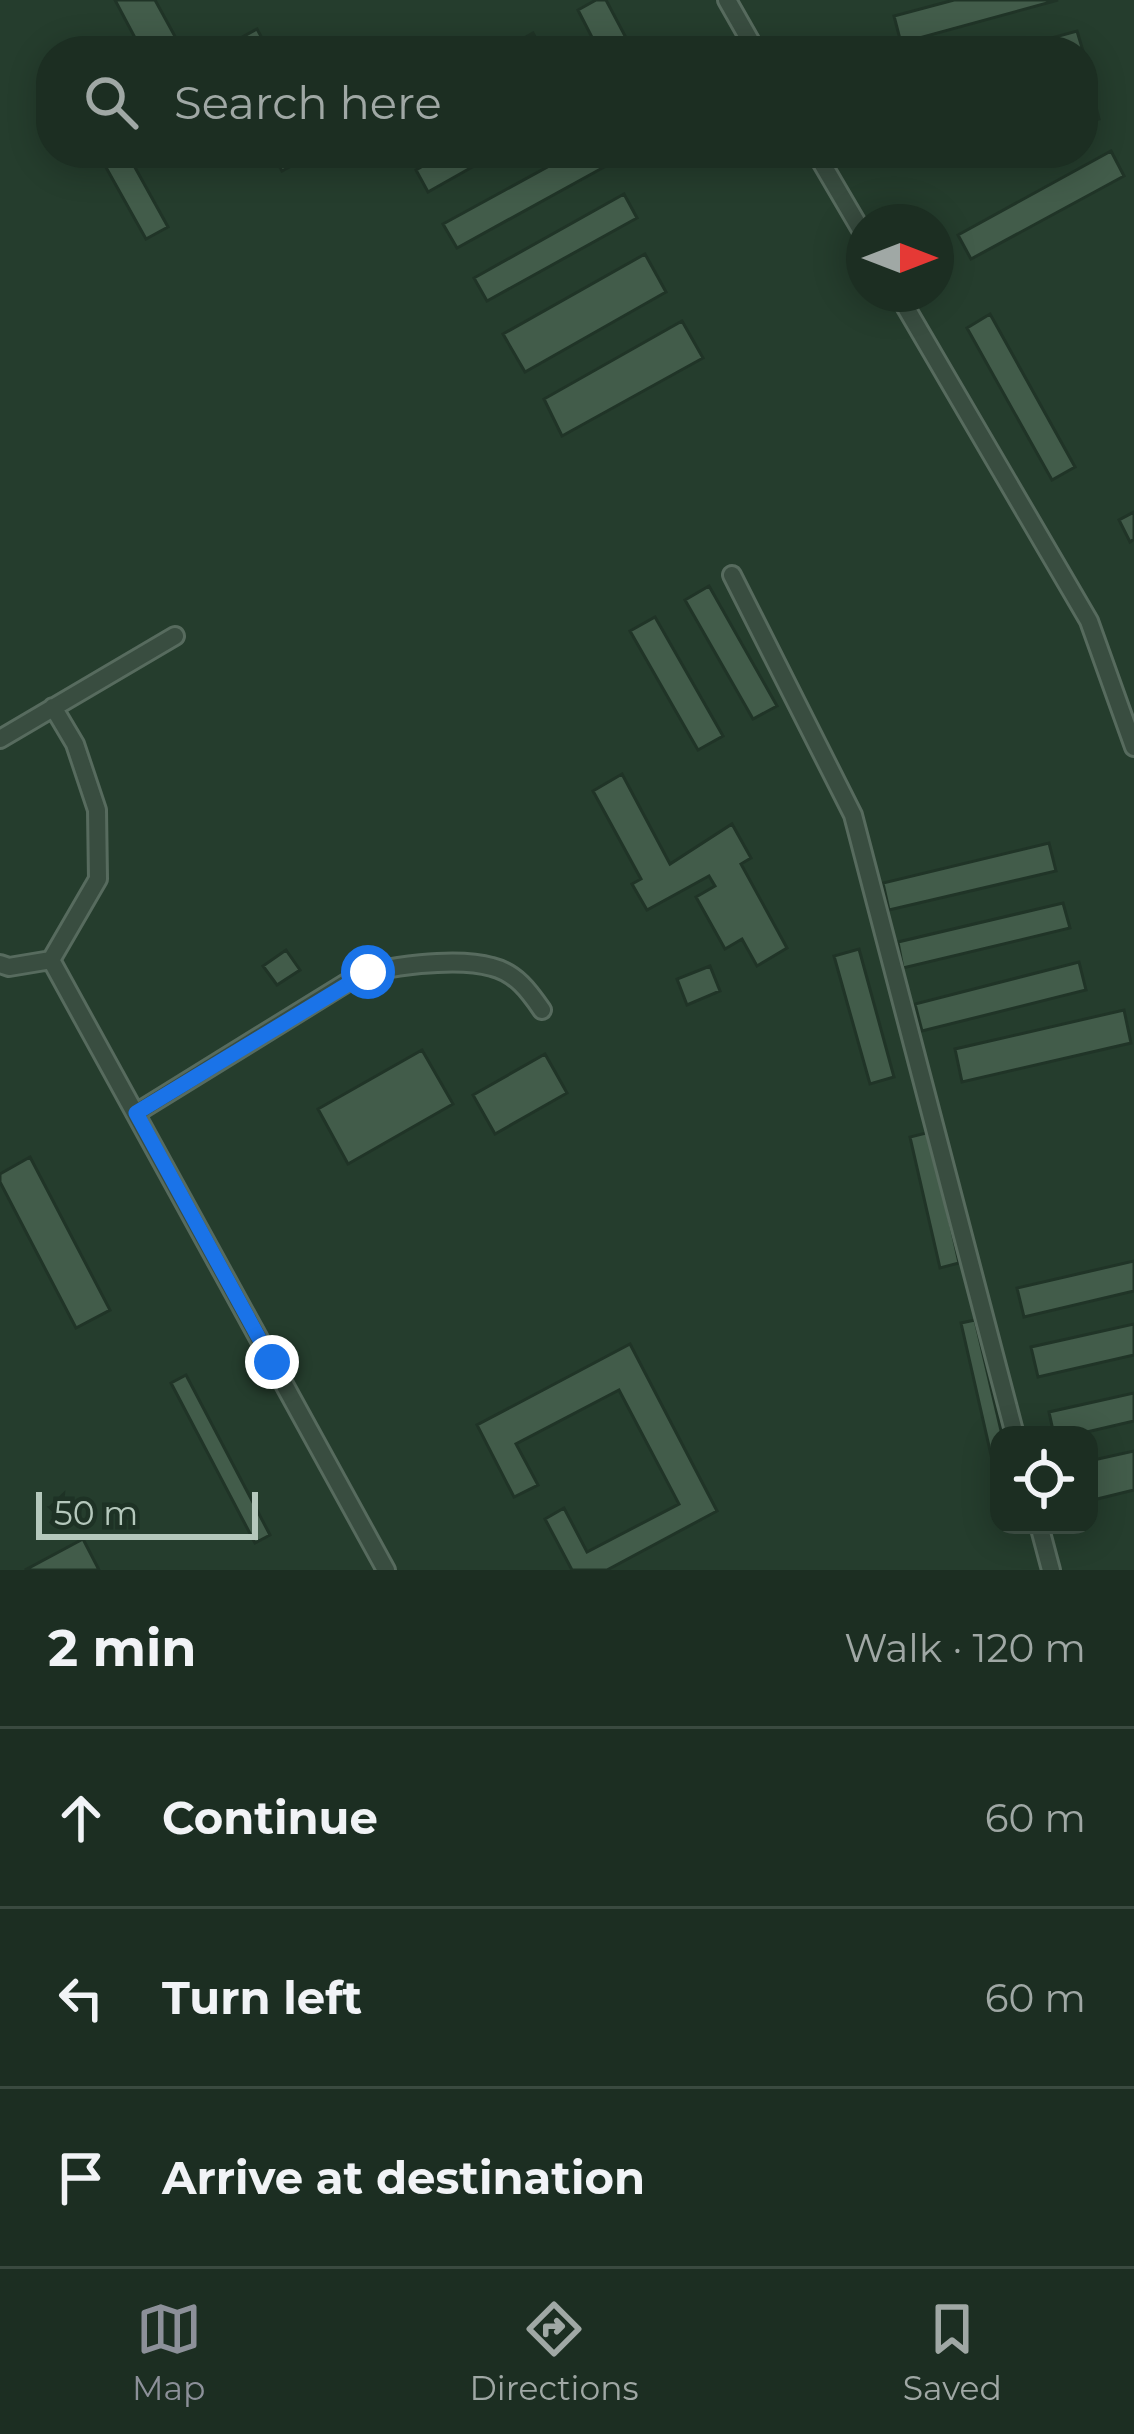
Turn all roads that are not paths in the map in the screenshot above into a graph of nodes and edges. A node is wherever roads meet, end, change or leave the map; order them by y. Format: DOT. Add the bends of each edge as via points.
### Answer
graph roads {
  1 [pos="727,0"];
  2 [pos="748,36"];
  3 [pos="825,168"];
  4 [pos="846,204"];
  5 [pos="909,312"];
  6 [pos="732,575"];
  7 [pos="175,636"];
  8 [pos="53,707"];
  9 [pos="0,739"];
  10 [pos="1134,747"];
  11 [pos="51,960"];
  12 [pos="0,964"];
  13 [pos="542,1010"];
  14 [pos="136,1113"];
  15 [pos="1013,1426"];
  16 [pos="1041,1534"];
  17 [pos="386,1570"];
  18 [pos="1051,1570"];
  1 -- 2 [label="lane"];
  3 -- 4 [label="lane"];
  5 -- 10 [label="lane" via="1089,621"];
  6 -- 15 [label="lane" via="853,815"];
  7 -- 8 [label="lane"];
  8 -- 9 [label="lane"];
  8 -- 11 [label="lane" via="97,810 98,879"];
  11 -- 12 [label="lane"];
  11 -- 14 [label="lane"];
  13 -- 14 [label="lane" via="525,986 491,966 384,967"];
  14 -- 17 [label="lane"];
  16 -- 18 [label="lane"];
}
